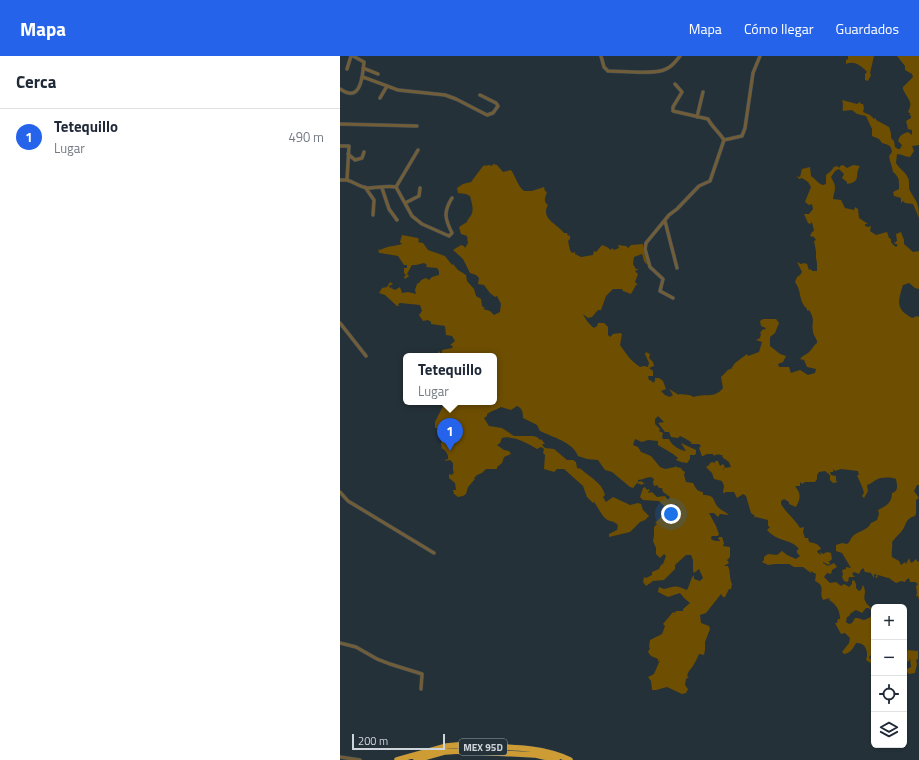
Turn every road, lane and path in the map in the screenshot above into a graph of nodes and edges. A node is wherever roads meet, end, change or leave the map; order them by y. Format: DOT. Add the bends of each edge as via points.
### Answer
graph roads {
  1 [pos="352,56"];
  2 [pos="601,56"];
  3 [pos="680,56"];
  4 [pos="760,56"];
  5 [pos="363,68"];
  6 [pos="347,69"];
  7 [pos="378,74"];
  8 [pos="363,77"];
  9 [pos="675,84"];
  10 [pos="387,86"];
  11 [pos="340,89"];
  12 [pos="703,92"];
  13 [pos="480,95"];
  14 [pos="380,98"];
  15 [pos="697,116"];
  16 [pos="340,124"];
  17 [pos="417,126"];
  18 [pos="724,140"];
  19 [pos="340,146"];
  20 [pos="418,150"];
  21 [pos="364,152"];
  22 [pos="348,154"];
  23 [pos="340,180"];
  24 [pos="347,180"];
  25 [pos="396,187"];
  26 [pos="365,188"];
  27 [pos="382,188"];
  28 [pos="420,188"];
  29 [pos="452,198"];
  30 [pos="405,203"];
  31 [pos="373,215"];
  32 [pos="397,220"];
  33 [pos="664,221"];
  34 [pos="676,268"];
  35 [pos="673,298"];
  36 [pos="340,323"];
  37 [pos="366,356"];
  38 [pos="340,492"];
  39 [pos="434,553"];
  40 [pos="340,643"];
  41 [pos="421,689"];
  42 [pos="340,757"];
  43 [pos="360,760"];
  44 [pos="397,760"];
  45 [pos="416,760"];
  46 [pos="557,760"];
  47 [pos="570,760"];
  1 -- 5 [label="street" via="364,62"];
  1 -- 6 [label="street"];
  2 -- 3 [label="street" via="608,71 657,72 666,70"];
  4 -- 18 [label="street" via="753,73 744,132 742,136"];
  5 -- 7 [label="street"];
  5 -- 8 [label="street"];
  8 -- 10 [label="street"];
  8 -- 11 [label="street" via="355,92 348,94"];
  9 -- 15 [label="street" via="682,92 673,107 674,111"];
  10 -- 13 [label="street" via="410,92 445,94 487,115 493,113 498,106 496,103"];
  10 -- 14 [label="street"];
  12 -- 15 [label="street"];
  15 -- 18 [label="street" via="708,119"];
  16 -- 17 [label="street"];
  18 -- 33 [label="street" via="710,181 699,186"];
  19 -- 22 [label="street" via="348,146"];
  20 -- 25 [label="street"];
  21 -- 22 [label="street" via="362,158 355,160"];
  22 -- 24 [label="street"];
  23 -- 24 [label="street"];
  24 -- 26 [label="street"];
  25 -- 27 [label="street"];
  25 -- 30 [label="street"];
  26 -- 27 [label="street"];
  26 -- 31 [label="street" via="374,200"];
  27 -- 32 [label="street" via="389,209"];
  28 -- 30 [label="street" via="419,196"];
  29 -- 30 [label="street" via="445,214 452,233 449,236 422,224 412,216"];
  33 -- 34 [label="street"];
  33 -- 35 [label="street" via="646,243 645,249 650,268 663,279 660,291"];
  36 -- 37 [label="street"];
  38 -- 39 [label="street" via="348,501"];
  40 -- 41 [label="street" via="356,647 376,659 422,674"];
  42 -- 43 [label="street"];
  44 -- 47 [label="highway, MEX 95D" via="425,751 458,745 538,750"];
  45 -- 46 [label="highway, MEX 95D" via="459,750 536,755"];
}
